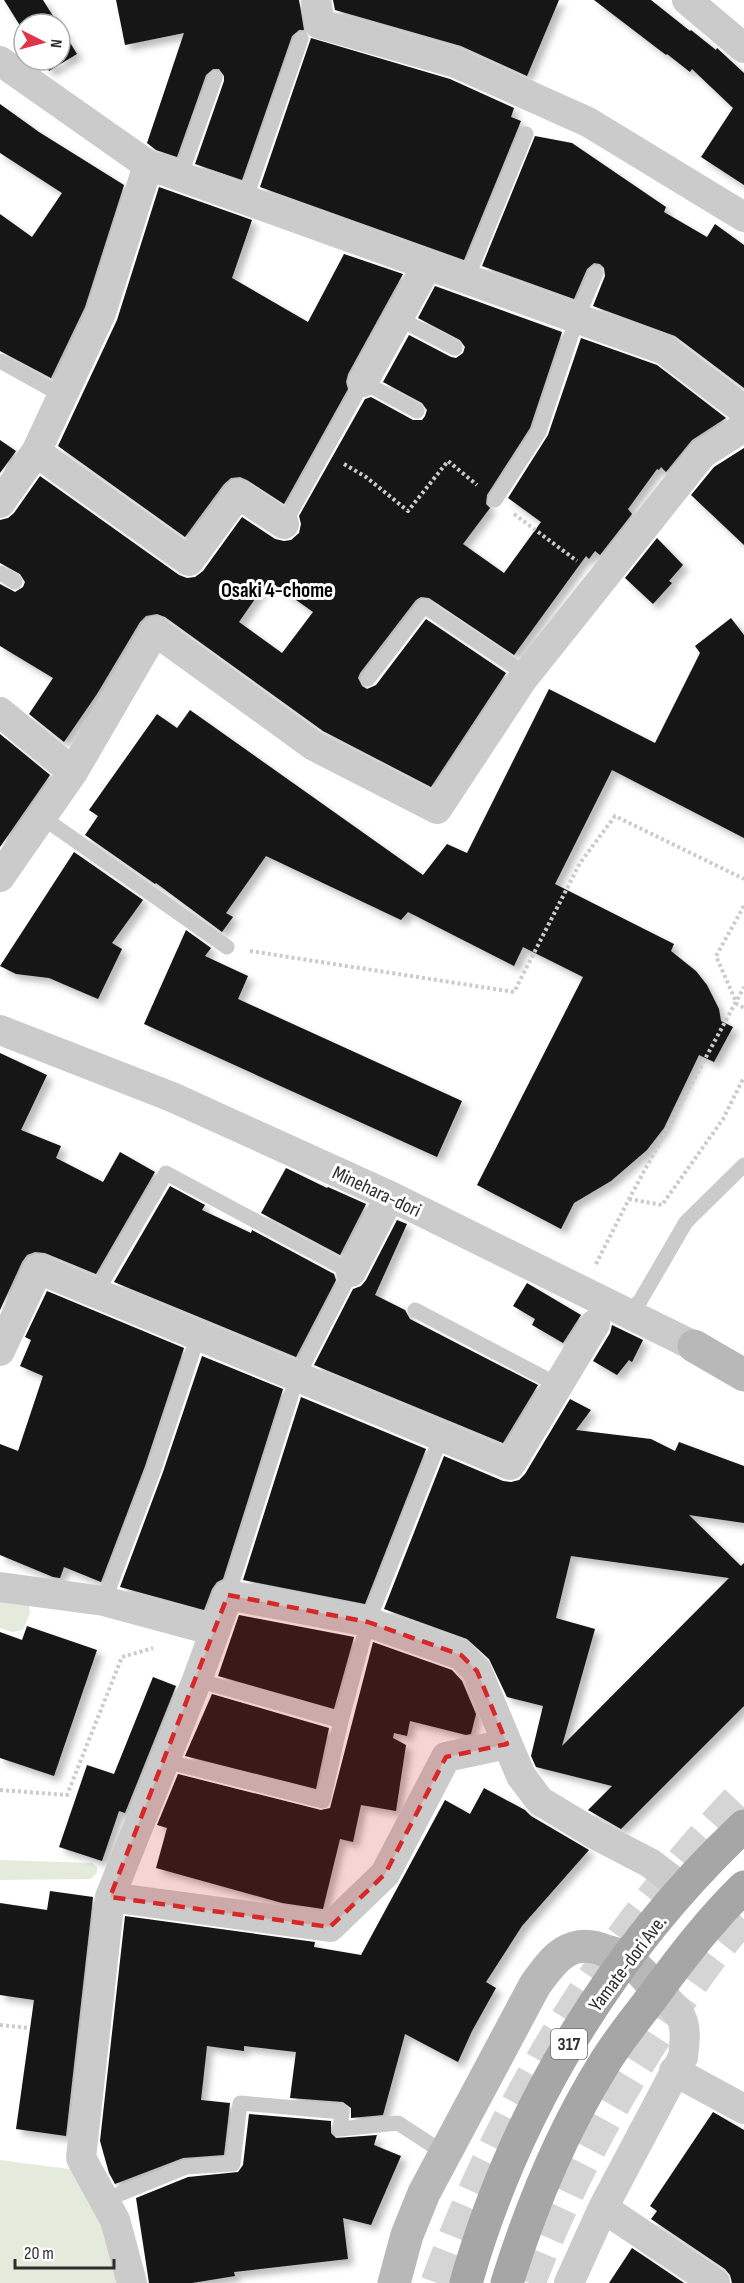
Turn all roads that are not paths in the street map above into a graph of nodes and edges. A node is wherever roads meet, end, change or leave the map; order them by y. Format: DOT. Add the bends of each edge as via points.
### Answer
graph roads {
  1 [pos="316,0"];
  2 [pos="687,0"];
  3 [pos="301,39"];
  4 [pos="744,48"];
  5 [pos="0,61"];
  6 [pos="215,78"];
  7 [pos="526,134"];
  8 [pos="148,165"];
  9 [pos="180,177"];
  10 [pos="245,201"];
  11 [pos="744,217"];
  12 [pos="428,264"];
  13 [pos="596,273"];
  14 [pos="467,278"];
  15 [pos="398,318"];
  16 [pos="577,318"];
  17 [pos="455,348"];
  18 [pos="0,361"];
  19 [pos="363,381"];
  20 [pos="63,396"];
  21 [pos="744,410"];
  22 [pos="417,411"];
  23 [pos="744,427"];
  24 [pos="36,452"];
  25 [pos="495,500"];
  26 [pos="0,503"];
  27 [pos="284,524"];
  28 [pos="0,573"];
  29 [pos="15,582"];
  30 [pos="527,675"];
  31 [pos="368,678"];
  32 [pos="0,712"];
  33 [pos="73,772"];
  34 [pos="42,817"];
  35 [pos="0,877"];
  36 [pos="227,947"];
  37 [pos="0,1030"];
  38 [pos="744,1164"];
  39 [pos="390,1196"];
  40 [pos="351,1272"];
  41 [pos="96,1293"];
  42 [pos="415,1310"];
  43 [pos="627,1313"];
  44 [pos="595,1324"];
  45 [pos="198,1336"];
  46 [pos="694,1346"];
  47 [pos="0,1351"];
  48 [pos="744,1375"];
  49 [pos="297,1377"];
  50 [pos="558,1385"];
  51 [pos="441,1437"];
  52 [pos="0,1587"];
  53 [pos="228,1595"];
  54 [pos="104,1601"];
  55 [pos="368,1622"];
  56 [pos="215,1631"];
  57 [pos="197,1680"];
  58 [pos="341,1721"];
  59 [pos="507,1744"];
  60 [pos="165,1761"];
  61 [pos="744,1826"];
  62 [pos="744,1887"];
  63 [pos="684,1889"];
  64 [pos="110,1897"];
  65 [pos="626,1959"];
  66 [pos="658,1990"];
  67 [pos="675,2071"];
  68 [pos="744,2109"];
  69 [pos="444,2153"];
  70 [pos="105,2200"];
  71 [pos="603,2208"];
  72 [pos="132,2283"];
  73 [pos="394,2283"];
  74 [pos="466,2283"];
  75 [pos="507,2283"];
  76 [pos="569,2283"];
  77 [pos="715,2283"];
  1 -- 11 [label="street" via="320,24 456,63 588,122"];
  2 -- 4 [label="street"];
  3 -- 10 [label="lane"];
  5 -- 8 [label="street"];
  6 -- 9 [label="lane"];
  7 -- 14 [label="lane"];
  8 -- 9 [label="street"];
  8 -- 20 [label="street" via="100,313"];
  9 -- 10 [label="street"];
  10 -- 12 [label="street"];
  12 -- 14 [label="street"];
  12 -- 15 [label="street"];
  13 -- 16 [label="lane"];
  14 -- 16 [label="street"];
  15 -- 17 [label="lane"];
  15 -- 19 [label="street"];
  16 -- 21 [label="street" via="665,350"];
  16 -- 25 [label="lane" via="538,432"];
  18 -- 20 [label="lane"];
  19 -- 22 [label="lane"];
  19 -- 27 [label="lane"];
  20 -- 24 [label="street"];
  23 -- 30 [label="street" via="702,454"];
  24 -- 26 [label="street"];
  24 -- 27 [label="street" via="189,561 238,494"];
  28 -- 29 [label="lane"];
  30 -- 31 [label="lane" via="424,606"];
  30 -- 33 [label="street" via="437,809 314,746 154,631"];
  32 -- 33 [label="street"];
  33 -- 34 [label="street"];
  34 -- 35 [label="street"];
  34 -- 36 [label="lane"];
  37 -- 39 [label="street, Minehara-dori" via="172,1097"];
  38 -- 43 [label="lane" via="686,1222 640,1301"];
  39 -- 40 [label="street"];
  39 -- 43 [label="street, Minehara-dori"];
  40 -- 41 [label="lane" via="166,1173"];
  40 -- 49 [label="lane"];
  41 -- 45 [label="street"];
  41 -- 47 [label="street" via="38,1269"];
  42 -- 50 [label="lane"];
  43 -- 46 [label="street, Minehara-dori"];
  44 -- 50 [label="street"];
  45 -- 49 [label="street"];
  45 -- 54 [label="lane"];
  46 -- 48 [label="street, Minehara-dori"];
  49 -- 51 [label="street"];
  49 -- 53 [label="lane"];
  50 -- 51 [label="street" via="510,1466"];
  51 -- 55 [label="lane"];
  52 -- 54 [label="street"];
  53 -- 55 [label="street"];
  53 -- 56 [label="street"];
  54 -- 56 [label="street"];
  55 -- 58 [label="lane"];
  55 -- 59 [label="street" via="461,1655 477,1671"];
  56 -- 57 [label="street"];
  57 -- 58 [label="lane"];
  57 -- 60 [label="street"];
  58 -- 60 [label="lane" via="323,1801"];
  59 -- 63 [label="street" via="521,1776 540,1801 650,1863"];
  59 -- 64 [label="street" via="446,1757 385,1874 330,1927"];
  60 -- 64 [label="street"];
  61 -- 63 [label="main road, Yamate-dori Ave. / 317"];
  62 -- 66 [label="main road, Yamate-dori Ave. / 317" via="708,1924"];
  63 -- 65 [label="main road, Yamate-dori Ave. / 317"];
  64 -- 70 [label="street" via="81,2158"];
  65 -- 66 [label="street"];
  65 -- 69 [label="street" via="596,1946 579,1946 561,1953 535,1985"];
  65 -- 74 [label="main road, Yamate-dori Ave. / 317" via="547,2081 489,2214"];
  66 -- 67 [label="street" via="682,2015 686,2037 683,2057"];
  66 -- 75 [label="main road, Yamate-dori Ave. / 317" via="605,2061 557,2152"];
  67 -- 68 [label="street"];
  67 -- 71 [label="street"];
  69 -- 70 [label="lane" via="398,2123 340,2129 342,2112 240,2103 233,2163 186,2167"];
  69 -- 73 [label="street" via="407,2235"];
  70 -- 72 [label="street" via="116,2220"];
  71 -- 76 [label="street"];
  71 -- 77 [label="street"];
}
